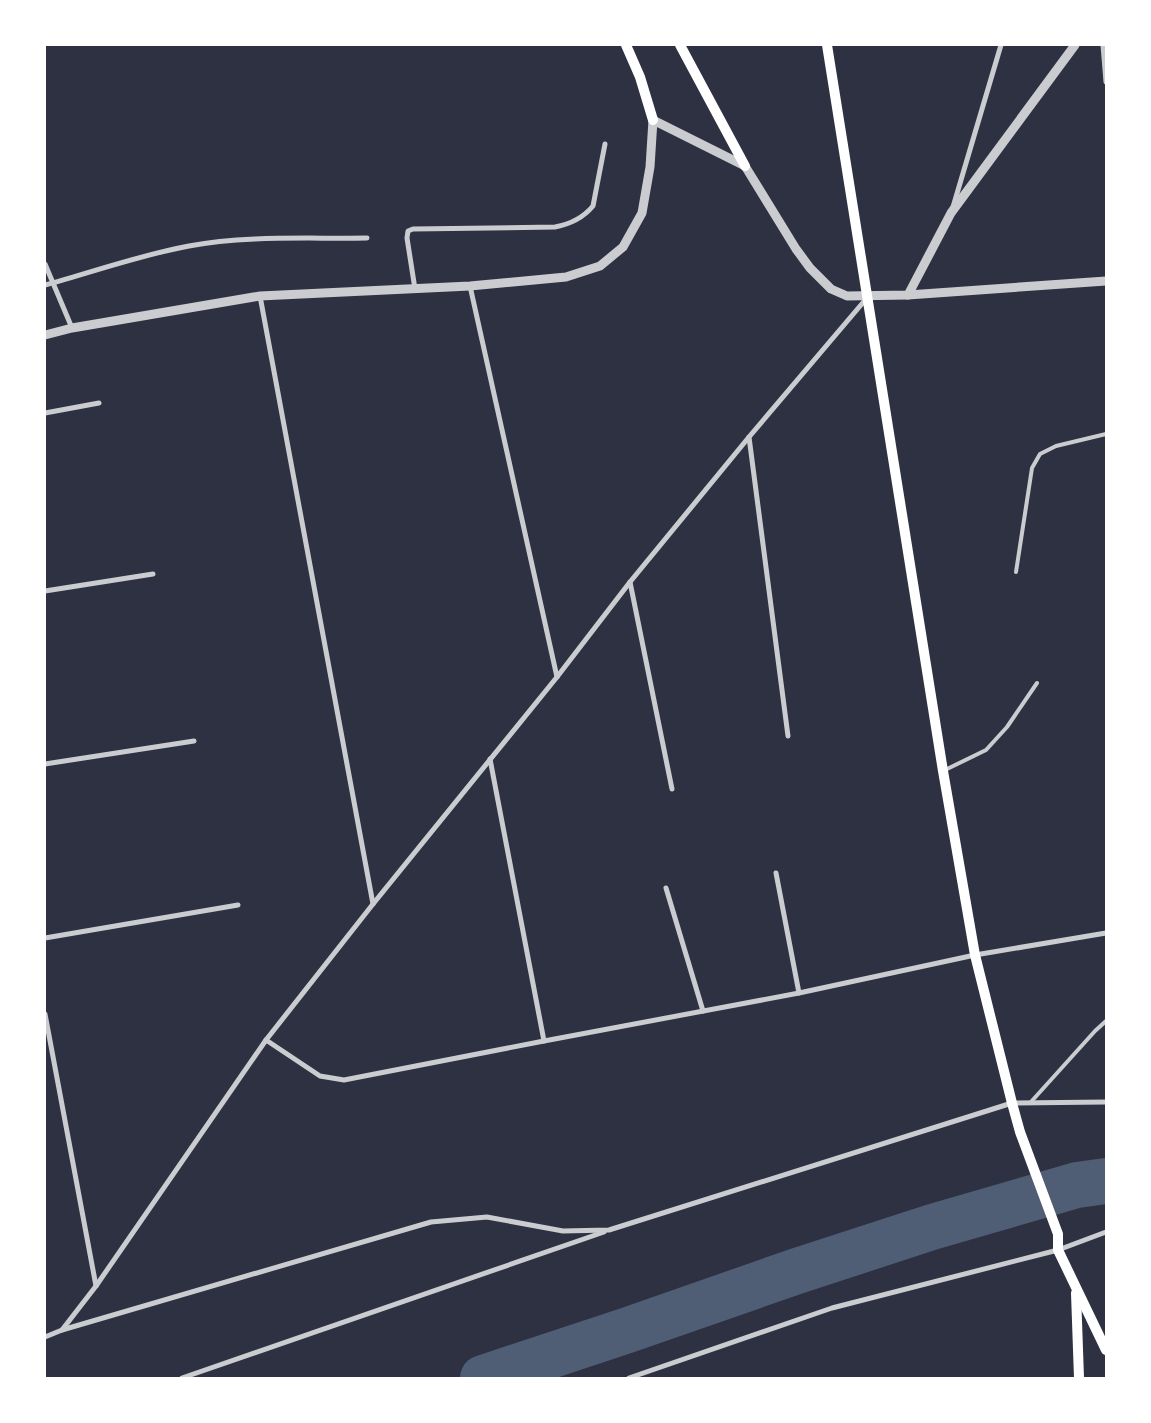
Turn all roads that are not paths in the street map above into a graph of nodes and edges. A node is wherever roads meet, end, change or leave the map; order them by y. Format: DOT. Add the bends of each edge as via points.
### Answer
graph roads {
  1 [pos="626,45"];
  2 [pos="680,45"];
  3 [pos="827,45"];
  4 [pos="1001,45"];
  5 [pos="1075,45"];
  6 [pos="1103,45"];
  7 [pos="1106,82"];
  8 [pos="653,120"];
  9 [pos="604,144"];
  10 [pos="745,166"];
  11 [pos="951,212"];
  12 [pos="368,238"];
  13 [pos="45,264"];
  14 [pos="1106,281"];
  15 [pos="53,283"];
  16 [pos="45,284"];
  17 [pos="470,286"];
  18 [pos="414,289"];
  19 [pos="908,295"];
  20 [pos="260,296"];
  21 [pos="868,296"];
  22 [pos="72,328"];
  23 [pos="45,335"];
  24 [pos="100,402"];
  25 [pos="45,413"];
  26 [pos="1106,434"];
  27 [pos="749,437"];
  28 [pos="1016,572"];
  29 [pos="153,574"];
  30 [pos="630,582"];
  31 [pos="45,591"];
  32 [pos="556,677"];
  33 [pos="1037,683"];
  34 [pos="788,736"];
  35 [pos="194,741"];
  36 [pos="490,759"];
  37 [pos="45,764"];
  38 [pos="943,771"];
  39 [pos="672,789"];
  40 [pos="776,873"];
  41 [pos="666,888"];
  42 [pos="373,904"];
  43 [pos="238,905"];
  44 [pos="1106,933"];
  45 [pos="45,938"];
  46 [pos="975,955"];
  47 [pos="799,993"];
  48 [pos="702,1010"];
  49 [pos="45,1014"];
  50 [pos="1106,1022"];
  51 [pos="266,1040"];
  52 [pos="544,1041"];
  53 [pos="1106,1102"];
  54 [pos="1012,1103"];
  55 [pos="1030,1103"];
  56 [pos="609,1230"];
  57 [pos="1106,1232"];
  58 [pos="1058,1250"];
  59 [pos="96,1286"];
  60 [pos="1076,1287"];
  61 [pos="62,1330"];
  62 [pos="45,1337"];
  63 [pos="1106,1350"];
  64 [pos="182,1378"];
  65 [pos="629,1378"];
  66 [pos="1079,1378"];
  1 -- 8 [label="main road"];
  2 -- 10 [label="main road"];
  3 -- 21 [label="main road"];
  4 -- 11 [label="street"];
  5 -- 11 [label="street"];
  6 -- 7 [label="street"];
  8 -- 10 [label="street"];
  8 -- 17 [label="street" via="650,167 642,213 623,247 600,266 566,277"];
  9 -- 18 [label="street" via="593,206 567,224 555,227 413,228 408,231"];
  10 -- 21 [label="street" via="810,268 830,289 847,296"];
  11 -- 19 [label="street"];
  12 -- 15 [label="street" via="240,239 190,245 140,256"];
  13 -- 15 [label="street"];
  14 -- 19 [label="street"];
  15 -- 16 [label="street"];
  15 -- 22 [label="street"];
  17 -- 18 [label="street"];
  17 -- 32 [label="street"];
  18 -- 20 [label="street"];
  19 -- 21 [label="street"];
  20 -- 22 [label="street"];
  20 -- 42 [label="street"];
  21 -- 27 [label="street"];
  21 -- 38 [label="main road"];
  22 -- 23 [label="street"];
  24 -- 25 [label="street"];
  26 -- 28 [label="lane" via="1056,446 1040,454 1032,468"];
  27 -- 30 [label="street"];
  27 -- 34 [label="street"];
  29 -- 31 [label="street"];
  30 -- 32 [label="street"];
  30 -- 39 [label="street"];
  32 -- 36 [label="street"];
  33 -- 38 [label="lane" via="1007,727 986,750"];
  35 -- 37 [label="street"];
  36 -- 42 [label="street"];
  36 -- 52 [label="street"];
  38 -- 46 [label="main road"];
  40 -- 47 [label="street"];
  41 -- 48 [label="street"];
  42 -- 51 [label="street"];
  43 -- 45 [label="street"];
  44 -- 46 [label="street"];
  46 -- 47 [label="street"];
  46 -- 54 [label="main road"];
  47 -- 48 [label="street"];
  48 -- 52 [label="street"];
  49 -- 59 [label="street"];
  50 -- 55 [label="lane"];
  51 -- 52 [label="street" via="320,1076 344,1080"];
  51 -- 59 [label="street"];
  53 -- 55 [label="street"];
  54 -- 55 [label="street"];
  54 -- 56 [label="street"];
  54 -- 58 [label="main road" via="1058,1234"];
  56 -- 61 [label="street" via="563,1231 487,1217 431,1222"];
  56 -- 64 [label="street"];
  57 -- 58 [label="street"];
  58 -- 60 [label="main road"];
  58 -- 65 [label="street" via="832,1308"];
  59 -- 61 [label="street"];
  60 -- 63 [label="main road"];
  60 -- 66 [label="main road"];
  61 -- 62 [label="street"];
}
